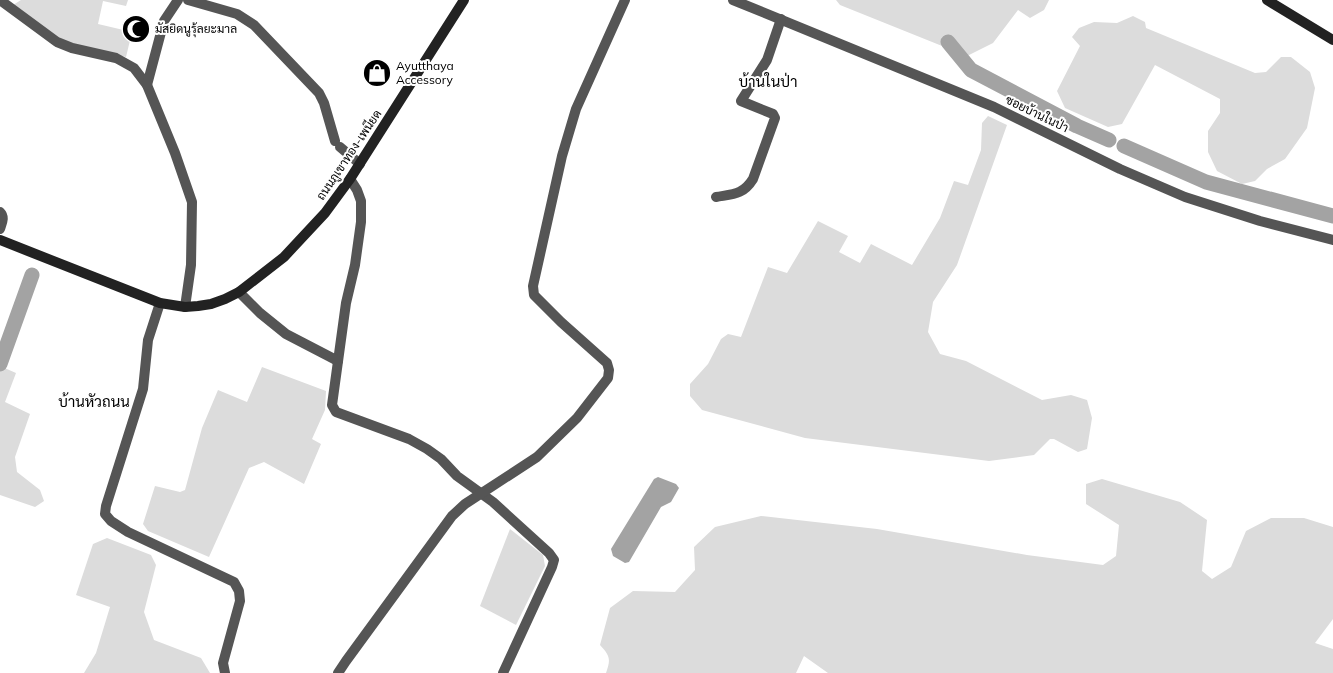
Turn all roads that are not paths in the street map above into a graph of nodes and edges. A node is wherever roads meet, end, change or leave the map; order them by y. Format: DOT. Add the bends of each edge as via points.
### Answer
graph roads {
  1 [pos="0,0"];
  2 [pos="178,0"];
  3 [pos="188,0"];
  4 [pos="464,0"];
  5 [pos="625,0"];
  6 [pos="733,0"];
  7 [pos="1267,0"];
  8 [pos="781,19"];
  9 [pos="1333,40"];
  10 [pos="147,85"];
  11 [pos="360,164"];
  12 [pos="350,179"];
  13 [pos="716,197"];
  14 [pos="0,212"];
  15 [pos="0,229"];
  16 [pos="0,240"];
  17 [pos="1333,240"];
  18 [pos="239,292"];
  19 [pos="160,303"];
  20 [pos="184,307"];
  21 [pos="338,361"];
  22 [pos="482,494"];
  23 [pos="226,673"];
  24 [pos="338,673"];
  25 [pos="503,673"];
  1 -- 10 [label="street" via="57,42 116,58 134,68"];
  2 -- 10 [label="street" via="164,21"];
  3 -- 11 [label="street" via="237,14 254,25 319,93 338,144"];
  4 -- 11 [label="street, ถนนภูเขาทอง-เพนียด"];
  5 -- 22 [label="street" via="576,110 562,156 533,286 534,295 607,363 608,378 577,418 537,457"];
  6 -- 8 [label="street, ซอยบ้านในป่า"];
  7 -- 9 [label="street"];
  8 -- 13 [label="street" via="767,60 741,101 773,114 775,118 753,179 740,193"];
  8 -- 17 [label="street, ซอยบ้านในป่า" via="994,107 1185,197"];
  10 -- 20 [label="street" via="192,202 192,265"];
  11 -- 12 [label="street, ถนนภูเขาทอง-เพนียด"];
  12 -- 18 [label="street, ถนนภูเขาทอง-เพนียด" via="325,213 284,256"];
  12 -- 21 [label="street" via="360,201 361,222"];
  14 -- 15 [label="street" via="3,219"];
  16 -- 19 [label="street, ถนนภูเขาทอง-เพนียด"];
  18 -- 20 [label="street, ถนนภูเขาทอง-เพนียด" via="211,304"];
  18 -- 21 [label="street" via="286,334"];
  19 -- 20 [label="street, ถนนภูเขาทอง-เพนียด"];
  19 -- 23 [label="street" via="148,340 143,389 105,514 111,522 128,532 234,582 240,601 224,663"];
  21 -- 22 [label="street" via="332,405 336,412 427,449"];
  22 -- 24 [label="street" via="464,504 452,516"];
  22 -- 25 [label="street" via="554,560"];
}
